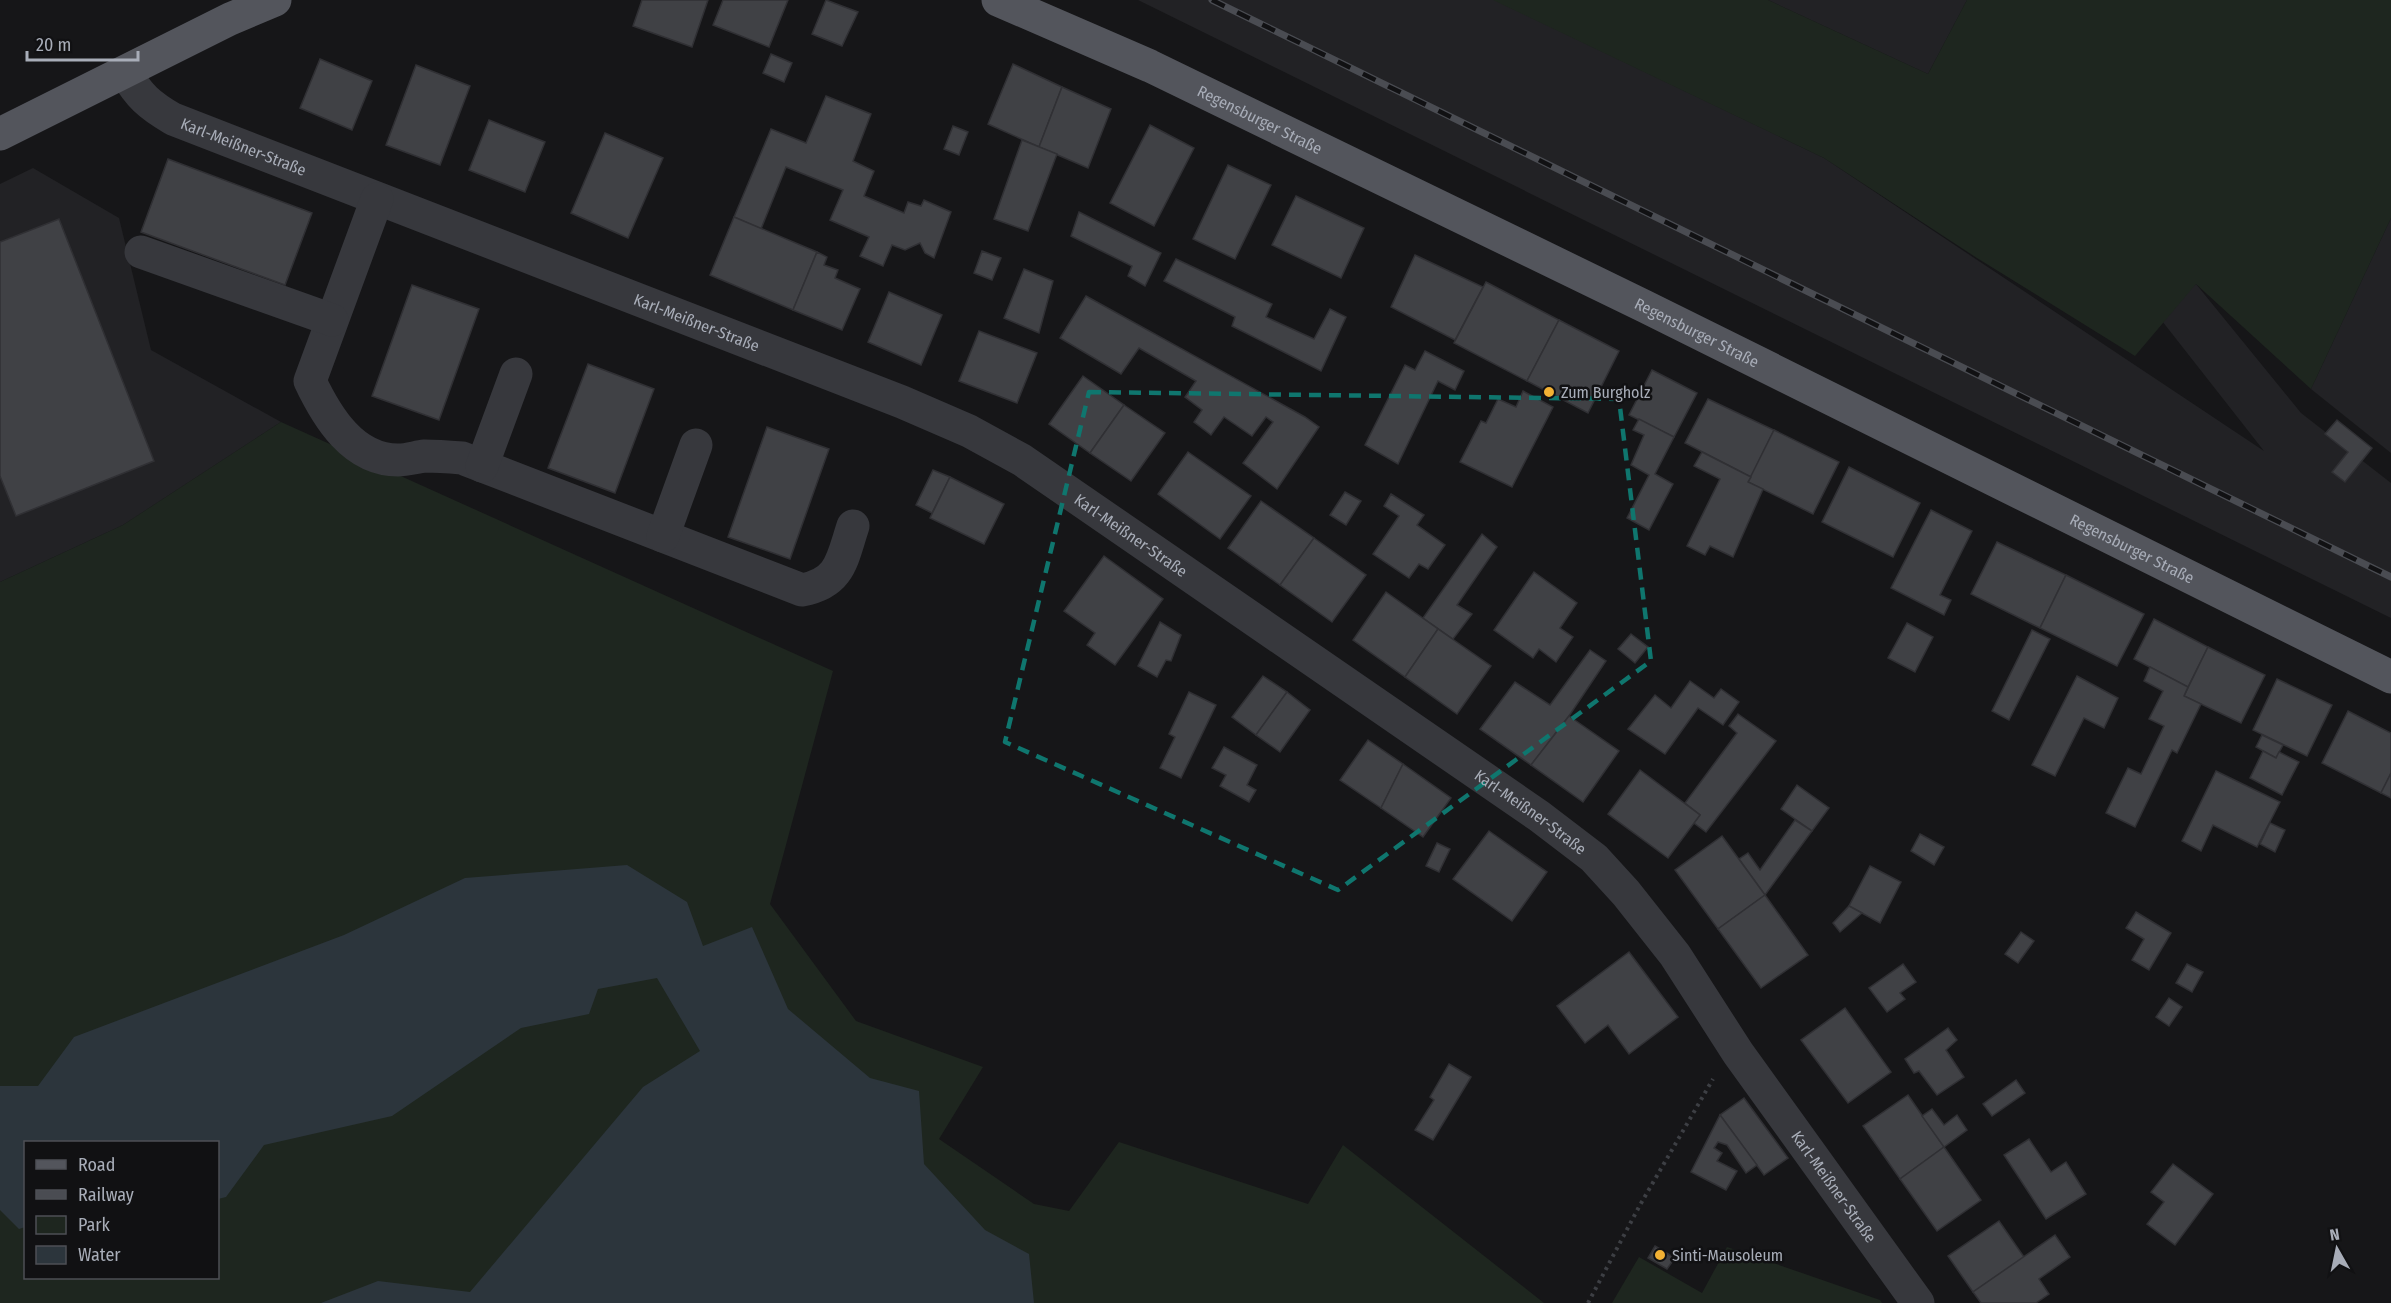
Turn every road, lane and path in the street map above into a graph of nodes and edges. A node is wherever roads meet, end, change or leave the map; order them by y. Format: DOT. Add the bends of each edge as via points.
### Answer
graph roads {
  1 [pos="275,0"];
  2 [pos="998,0"];
  3 [pos="125,72"];
  4 [pos="0,135"];
  5 [pos="377,199"];
  6 [pos="141,252"];
  7 [pos="332,320"];
  8 [pos="516,374"];
  9 [pos="696,446"];
  10 [pos="482,465"];
  11 [pos="853,526"];
  12 [pos="663,536"];
  13 [pos="2391,677"];
  14 [pos="1738,1053"];
  15 [pos="1588,1303"];
  16 [pos="1918,1303"];
  1 -- 3 [label="main road"];
  2 -- 13 [label="main road, Regensburger Straße" via="1150,66 1644,306"];
  3 -- 4 [label="main road"];
  3 -- 5 [label="street, Karl-Meißner-Straße" via="149,105 173,119"];
  5 -- 7 [label="street"];
  5 -- 14 [label="street, Karl-Meißner-Straße" via="902,402 969,431 1022,460 1539,816 1594,858 1675,954"];
  6 -- 7 [label="street"];
  7 -- 10 [label="street" via="310,381 339,431 369,454 396,460 426,456 462,458"];
  8 -- 10 [label="street"];
  9 -- 12 [label="street"];
  10 -- 12 [label="street"];
  11 -- 12 [label="street" via="837,572 820,587 802,590"];
  14 -- 15 [label="path" via="1712,1080"];
  14 -- 16 [label="street, Karl-Meißner-Straße"];
}
